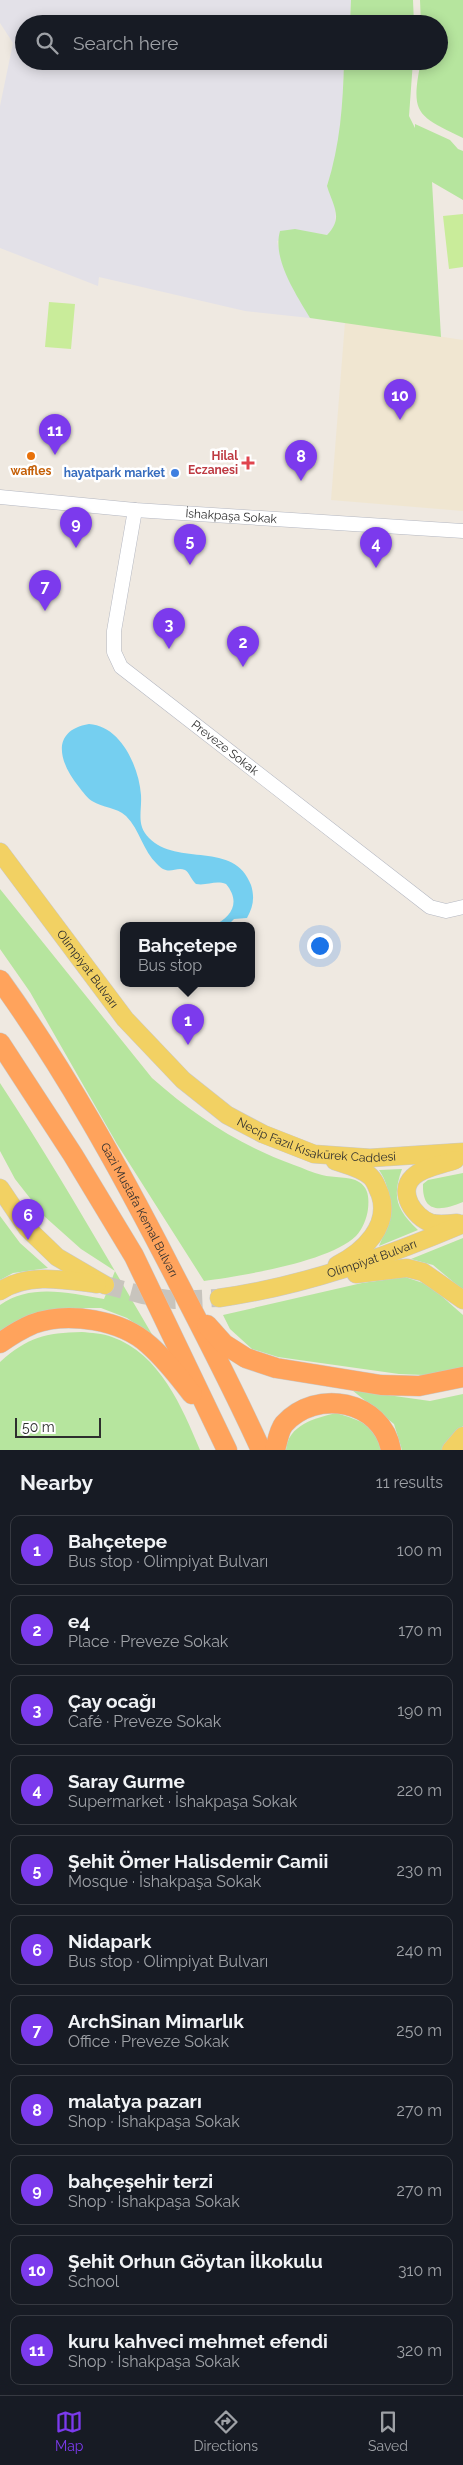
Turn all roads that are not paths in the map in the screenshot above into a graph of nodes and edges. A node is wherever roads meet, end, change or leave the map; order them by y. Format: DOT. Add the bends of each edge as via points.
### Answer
graph roads {
  1 [pos="0,497"];
  2 [pos="135,510"];
  3 [pos="463,531"];
  4 [pos="0,852"];
  5 [pos="463,907"];
  6 [pos="0,980"];
  7 [pos="0,1043"];
  8 [pos="183,1080"];
  9 [pos="463,1152"];
  10 [pos="314,1154"];
  11 [pos="463,1157"];
  12 [pos="0,1188"];
  13 [pos="463,1224"];
  14 [pos="310,1279"];
  15 [pos="0,1291"];
  16 [pos="219,1298"];
  17 [pos="463,1300"];
  18 [pos="188,1303"];
  19 [pos="0,1343"];
  20 [pos="463,1377"];
  21 [pos="214,1421"];
  22 [pos="463,1436"];
  23 [pos="226,1450"];
  24 [pos="261,1450"];
  25 [pos="275,1450"];
  26 [pos="391,1450"];
  27 [pos="451,1450"];
  1 -- 2 [label="street, İshakpaşa Sokak"];
  2 -- 3 [label="street, İshakpaşa Sokak"];
  2 -- 5 [label="street, Preveze Sokak" via="114,631 114,652 122,667 430,907 446,911"];
  4 -- 8 [label="main road, Olimpiyat Bulvarı" via="125,1019"];
  6 -- 18 [label="highway, Gazi Mustafa Kemal Bulvarı" via="28,1020 126,1182"];
  7 -- 21 [label="highway" via="134,1256"];
  8 -- 10 [label="main road, Necip Fazıl Kısakürek Caddesi" via="227,1115 262,1134"];
  9 -- 10 [label="main road, Necip Fazıl Kısakürek Caddesi" via="370,1158"];
  10 -- 14 [label="main road" via="363,1171 376,1183 382,1209 376,1232 368,1243 345,1261"];
  11 -- 13 [label="main road" via="421,1171 411,1178 407,1190 411,1207 419,1217 442,1225"];
  12 -- 15 [label="main road" via="27,1228 57,1257 105,1285 49,1278 27,1281"];
  13 -- 14 [label="main road, Olimpiyat Bulvarı" via="392,1254"];
  14 -- 16 [label="main road, Olimpiyat Bulvarı"];
  14 -- 17 [label="main road" via="407,1268 423,1272"];
  18 -- 20 [label="highway" via="224,1344 246,1358 276,1368 381,1384 419,1386"];
  18 -- 24 [label="highway, Gazi Mustafa Kemal Bulvarı"];
  19 -- 21 [label="highway" via="35,1324 62,1318 111,1325 149,1344"];
  21 -- 23 [label="highway"];
  22 -- 27 [label="main road"];
  25 -- 26 [label="highway" via="283,1425 302,1410 331,1402 352,1406 377,1420 385,1430"];
}
